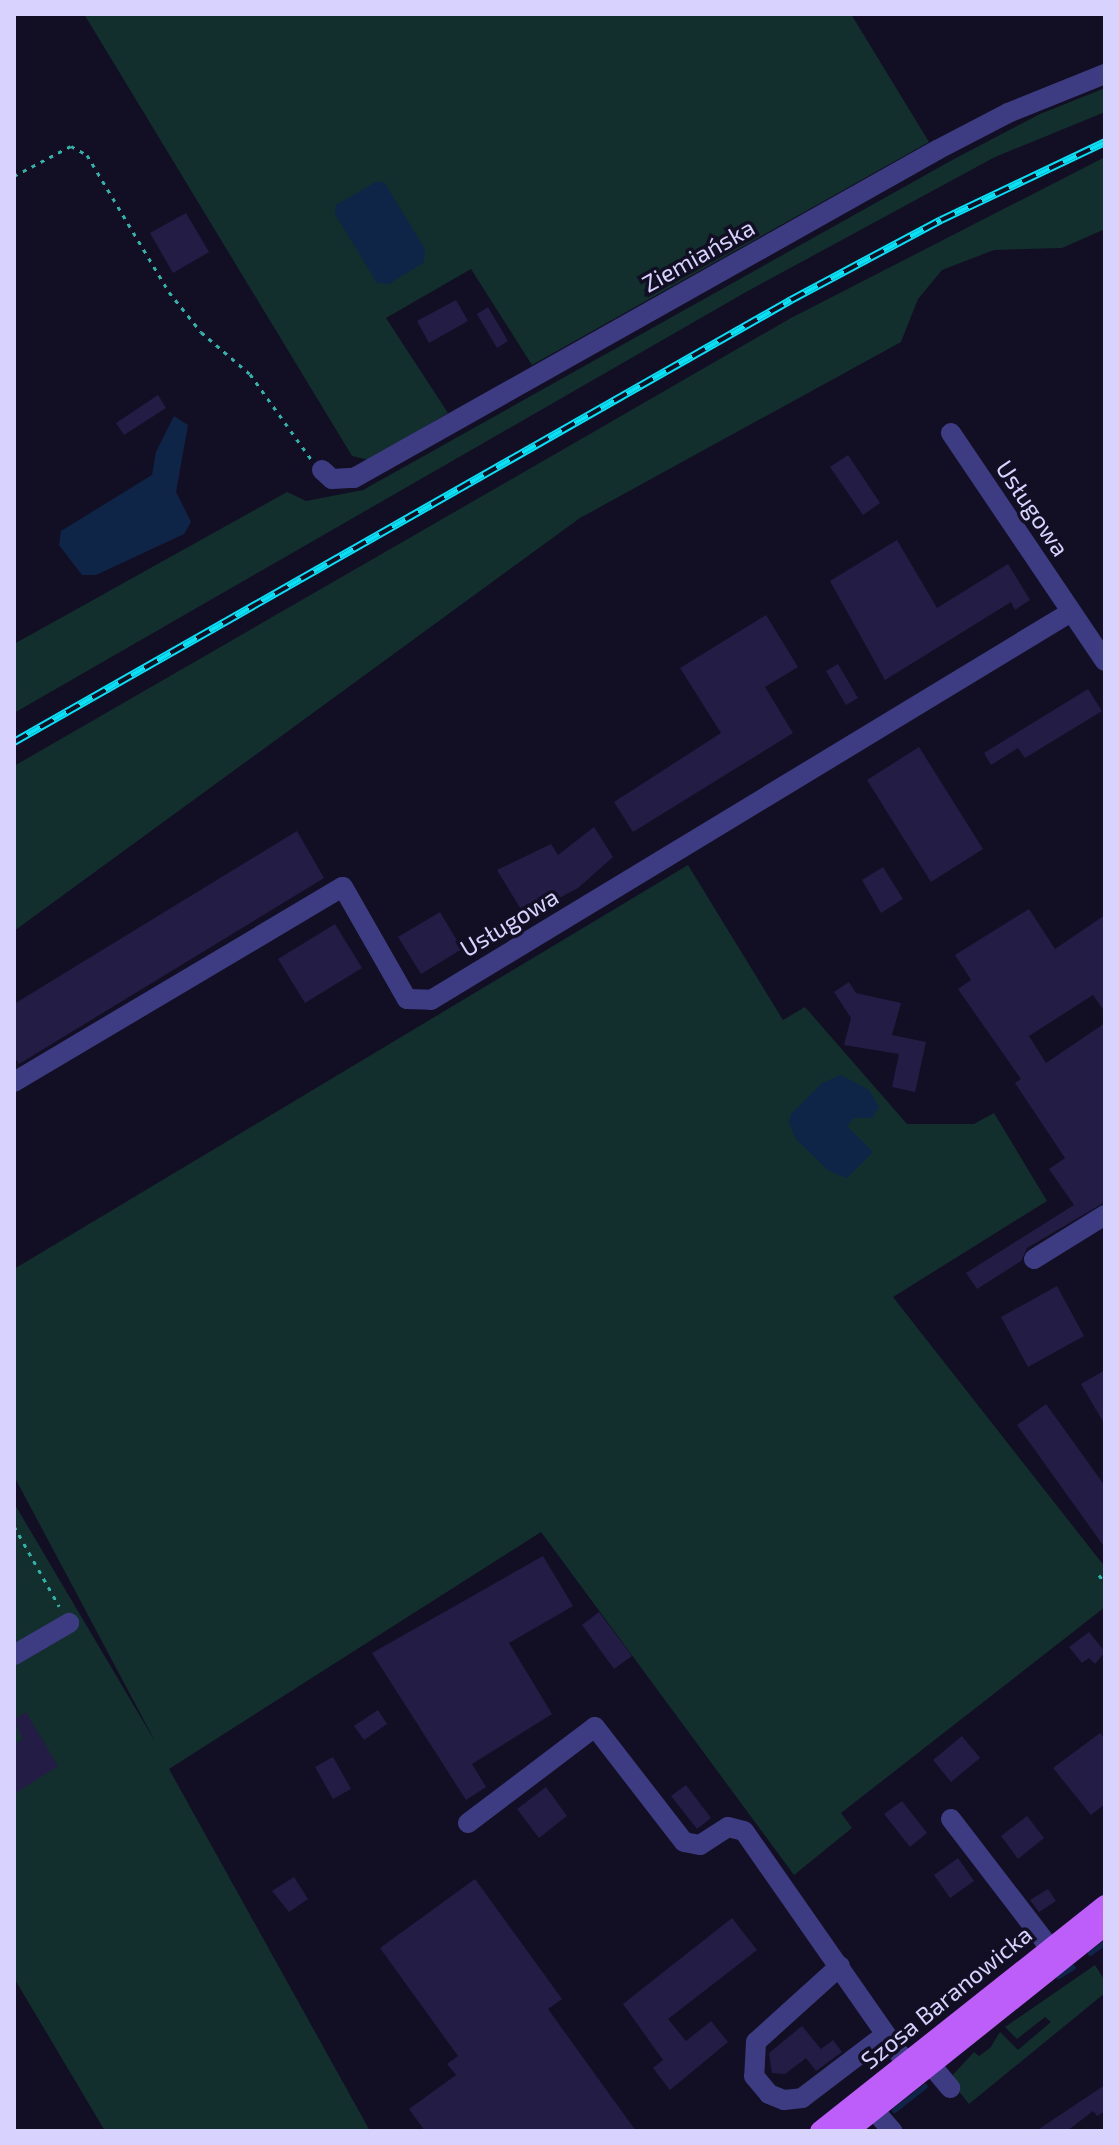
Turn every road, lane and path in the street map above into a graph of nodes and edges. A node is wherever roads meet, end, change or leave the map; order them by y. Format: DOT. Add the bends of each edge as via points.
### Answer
graph roads {
  1 [pos="1105,74"];
  2 [pos="14,176"];
  3 [pos="951,433"];
  4 [pos="322,470"];
  5 [pos="1071,612"];
  6 [pos="1105,661"];
  7 [pos="14,1082"];
  8 [pos="1105,1215"];
  9 [pos="1034,1259"];
  10 [pos="14,1526"];
  11 [pos="1099,1575"];
  12 [pos="1105,1583"];
  13 [pos="69,1623"];
  14 [pos="14,1655"];
  15 [pos="951,1819"];
  16 [pos="468,1823"];
  17 [pos="1105,1905"];
  18 [pos="1105,1926"];
  19 [pos="1055,1955"];
  20 [pos="840,1966"];
  21 [pos="885,2035"];
  22 [pos="921,2066"];
  23 [pos="950,2088"];
  24 [pos="884,2123"];
  25 [pos="820,2131"];
  26 [pos="835,2131"];
  27 [pos="848,2131"];
  1 -- 4 [label="street, Ziemiańska" via="1008,113 937,150 354,478 332,479"];
  2 -- 4 [label="path" via="71,146 87,155 169,292 201,332 250,374"];
  3 -- 5 [label="street, Usługowa"];
  5 -- 6 [label="street, Usługowa"];
  5 -- 7 [label="street, Usługowa" via="431,1000 407,999 343,887"];
  8 -- 9 [label="street"];
  10 -- 13 [label="path"];
  11 -- 12 [label="path"];
  13 -- 14 [label="street"];
  15 -- 19 [label="street"];
  16 -- 20 [label="street" via="595,1727 684,1842 700,1845 728,1827 744,1831"];
  17 -- 19 [label="main road, Szosa Baranowicka"];
  18 -- 19 [label="main road, Szosa Baranowicka"];
  19 -- 22 [label="main road, Szosa Baranowicka"];
  20 -- 21 [label="street"];
  20 -- 21 [label="street" via="756,2042 754,2076 769,2094 784,2100 802,2098"];
  21 -- 22 [label="street"];
  22 -- 23 [label="street"];
  22 -- 24 [label="main road, Szosa Baranowicka"];
  22 -- 25 [label="main road, Szosa Baranowicka"];
  22 -- 26 [label="main road" via="905,2072"];
  24 -- 27 [label="main road, Szosa Baranowicka"];
}
